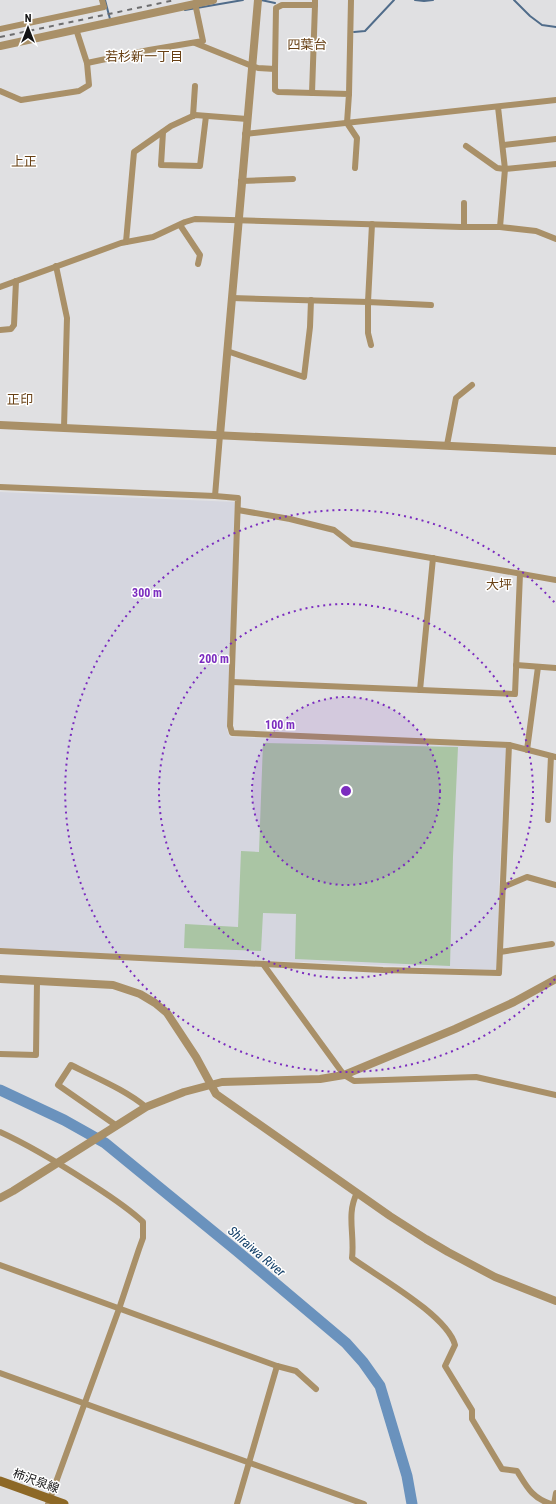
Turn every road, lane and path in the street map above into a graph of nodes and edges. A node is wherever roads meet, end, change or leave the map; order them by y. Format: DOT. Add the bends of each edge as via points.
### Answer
graph roads {
  1 [pos="102,0"];
  2 [pos="213,0"];
  3 [pos="258,0"];
  4 [pos="351,0"];
  5 [pos="195,3"];
  6 [pos="315,3"];
  7 [pos="0,29"];
  8 [pos="76,29"];
  9 [pos="195,43"];
  10 [pos="0,46"];
  11 [pos="87,63"];
  12 [pos="252,66"];
  13 [pos="275,69"];
  14 [pos="195,86"];
  15 [pos="0,91"];
  16 [pos="312,93"];
  17 [pos="349,94"];
  18 [pos="556,100"];
  19 [pos="498,107"];
  20 [pos="193,116"];
  21 [pos="206,116"];
  22 [pos="247,119"];
  23 [pos="347,123"];
  24 [pos="163,132"];
  25 [pos="245,134"];
  26 [pos="556,139"];
  27 [pos="504,145"];
  28 [pos="466,146"];
  29 [pos="556,164"];
  30 [pos="355,168"];
  31 [pos="505,169"];
  32 [pos="293,179"];
  33 [pos="242,181"];
  34 [pos="464,202"];
  35 [pos="238,221"];
  36 [pos="372,224"];
  37 [pos="180,225"];
  38 [pos="464,227"];
  39 [pos="500,227"];
  40 [pos="556,239"];
  41 [pos="126,242"];
  42 [pos="198,264"];
  43 [pos="56,266"];
  44 [pos="16,281"];
  45 [pos="0,287"];
  46 [pos="232,298"];
  47 [pos="311,300"];
  48 [pos="368,302"];
  49 [pos="432,305"];
  50 [pos="0,330"];
  51 [pos="371,345"];
  52 [pos="228,351"];
  53 [pos="472,385"];
  54 [pos="0,425"];
  55 [pos="64,428"];
  56 [pos="220,435"];
  57 [pos="447,445"];
  58 [pos="556,451"];
  59 [pos="0,487"];
  60 [pos="215,496"];
  61 [pos="238,510"];
  62 [pos="433,558"];
  63 [pos="520,574"];
  64 [pos="556,580"];
  65 [pos="516,665"];
  66 [pos="538,667"];
  67 [pos="556,668"];
  68 [pos="232,682"];
  69 [pos="420,690"];
  70 [pos="509,745"];
  71 [pos="528,750"];
  72 [pos="553,756"];
  73 [pos="548,820"];
  74 [pos="556,885"];
  75 [pos="503,887"];
  76 [pos="552,944"];
  77 [pos="0,951"];
  78 [pos="500,952"];
  79 [pos="263,964"];
  80 [pos="0,979"];
  81 [pos="556,979"];
  82 [pos="37,981"];
  83 [pos="0,1054"];
  84 [pos="344,1075"];
  85 [pos="211,1084"];
  86 [pos="556,1095"];
  87 [pos="146,1107"];
  88 [pos="117,1126"];
  89 [pos="0,1132"];
  90 [pos="57,1162"];
  91 [pos="357,1193"];
  92 [pos="0,1198"];
  93 [pos="0,1265"];
  94 [pos="556,1301"];
  95 [pos="119,1309"];
  96 [pos="277,1366"];
  97 [pos="0,1373"];
  98 [pos="316,1389"];
  99 [pos="85,1404"];
  100 [pos="249,1462"];
  101 [pos="0,1481"];
  102 [pos="556,1493"];
  103 [pos="49,1502"];
  104 [pos="64,1504"];
  105 [pos="237,1504"];
  106 [pos="364,1504"];
  107 [pos="550,1504"];
  108 [pos="554,1504"];
  1 -- 7 [label="street" via="104,7"];
  2 -- 5 [label="street"];
  3 -- 12 [label="street"];
  4 -- 17 [label="street"];
  5 -- 8 [label="street"];
  5 -- 9 [label="street" via="203,42"];
  6 -- 13 [label="street" via="282,5 276,8"];
  6 -- 16 [label="street"];
  8 -- 10 [label="street"];
  8 -- 11 [label="street"];
  9 -- 11 [label="street"];
  9 -- 12 [label="street"];
  11 -- 15 [label="street" via="90,85 79,91 21,100"];
  12 -- 13 [label="street"];
  12 -- 22 [label="street"];
  13 -- 16 [label="street" via="275,90 278,92"];
  14 -- 20 [label="street"];
  16 -- 17 [label="street"];
  17 -- 23 [label="street"];
  18 -- 19 [label="street"];
  19 -- 23 [label="street"];
  19 -- 27 [label="street"];
  20 -- 21 [label="street"];
  20 -- 24 [label="street"];
  21 -- 22 [label="street"];
  21 -- 24 [label="street" via="200,166 161,165"];
  22 -- 25 [label="street"];
  23 -- 25 [label="street"];
  23 -- 30 [label="street" via="357,138"];
  24 -- 41 [label="street" via="134,152"];
  25 -- 33 [label="street"];
  26 -- 27 [label="street"];
  27 -- 31 [label="street"];
  28 -- 31 [label="street" via="497,168"];
  29 -- 31 [label="street"];
  31 -- 39 [label="street"];
  32 -- 33 [label="street"];
  33 -- 35 [label="street"];
  34 -- 38 [label="street"];
  35 -- 36 [label="street"];
  35 -- 37 [label="street" via="196,219"];
  35 -- 46 [label="street"];
  36 -- 38 [label="street"];
  36 -- 48 [label="street"];
  37 -- 41 [label="street" via="153,237"];
  37 -- 42 [label="street" via="200,255"];
  38 -- 39 [label="street"];
  39 -- 40 [label="street" via="536,231"];
  41 -- 43 [label="street"];
  43 -- 44 [label="street"];
  43 -- 55 [label="street" via="67,318"];
  44 -- 45 [label="street"];
  44 -- 50 [label="street" via="14,325 11,329"];
  46 -- 47 [label="street"];
  46 -- 52 [label="street"];
  47 -- 48 [label="street"];
  47 -- 52 [label="street" via="304,377"];
  48 -- 49 [label="street"];
  48 -- 51 [label="street" via="368,333"];
  52 -- 56 [label="street"];
  53 -- 57 [label="street" via="456,398"];
  54 -- 55 [label="street"];
  55 -- 56 [label="street"];
  56 -- 57 [label="street"];
  56 -- 60 [label="street"];
  57 -- 58 [label="street"];
  59 -- 60 [label="street"];
  60 -- 61 [label="street" via="238,498"];
  61 -- 62 [label="street" via="334,530 352,544"];
  61 -- 68 [label="street"];
  62 -- 63 [label="street"];
  62 -- 69 [label="street"];
  63 -- 64 [label="street"];
  63 -- 65 [label="street"];
  65 -- 66 [label="street"];
  65 -- 69 [label="street" via="515,694"];
  66 -- 67 [label="street"];
  66 -- 71 [label="street"];
  68 -- 69 [label="street"];
  68 -- 70 [label="street" via="232,733"];
  70 -- 71 [label="street"];
  70 -- 75 [label="street"];
  71 -- 72 [label="street"];
  72 -- 73 [label="street"];
  74 -- 75 [label="street" via="527,877"];
  75 -- 78 [label="street"];
  76 -- 78 [label="street"];
  77 -- 79 [label="street"];
  78 -- 79 [label="street" via="499,973"];
  79 -- 84 [label="street"];
  80 -- 82 [label="street"];
  81 -- 84 [label="street" via="455,1029"];
  82 -- 83 [label="street" via="36,1055"];
  82 -- 85 [label="street" via="112,985 140,994 167,1013"];
  84 -- 85 [label="street" via="320,1079"];
  84 -- 86 [label="street" via="354,1081 476,1077"];
  85 -- 87 [label="street"];
  85 -- 91 [label="street" via="216,1094"];
  87 -- 88 [label="street"];
  87 -- 88 [label="street" via="71,1065 58,1085"];
  88 -- 90 [label="street"];
  89 -- 90 [label="street"];
  90 -- 92 [label="street"];
  90 -- 95 [label="street" via="116,1200 142,1222 143,1238"];
  91 -- 94 [label="street" via="448,1252 495,1277"];
  91 -- 107 [label="street" via="352,1202 351,1212 352,1258 419,1304 453,1337 455,1344 445,1366 472,1410 472,1419 502,1469 517,1471 531,1493"];
  93 -- 95 [label="street"];
  95 -- 96 [label="street"];
  95 -- 99 [label="street"];
  96 -- 98 [label="street" via="296,1371"];
  96 -- 100 [label="street"];
  97 -- 99 [label="street"];
  99 -- 100 [label="street"];
  99 -- 103 [label="street"];
  100 -- 105 [label="street"];
  100 -- 106 [label="street"];
  101 -- 103 [label="main road, 柿沢泉線"];
  102 -- 108 [label="street"];
  103 -- 104 [label="main road, 柿沢泉線"];
}
